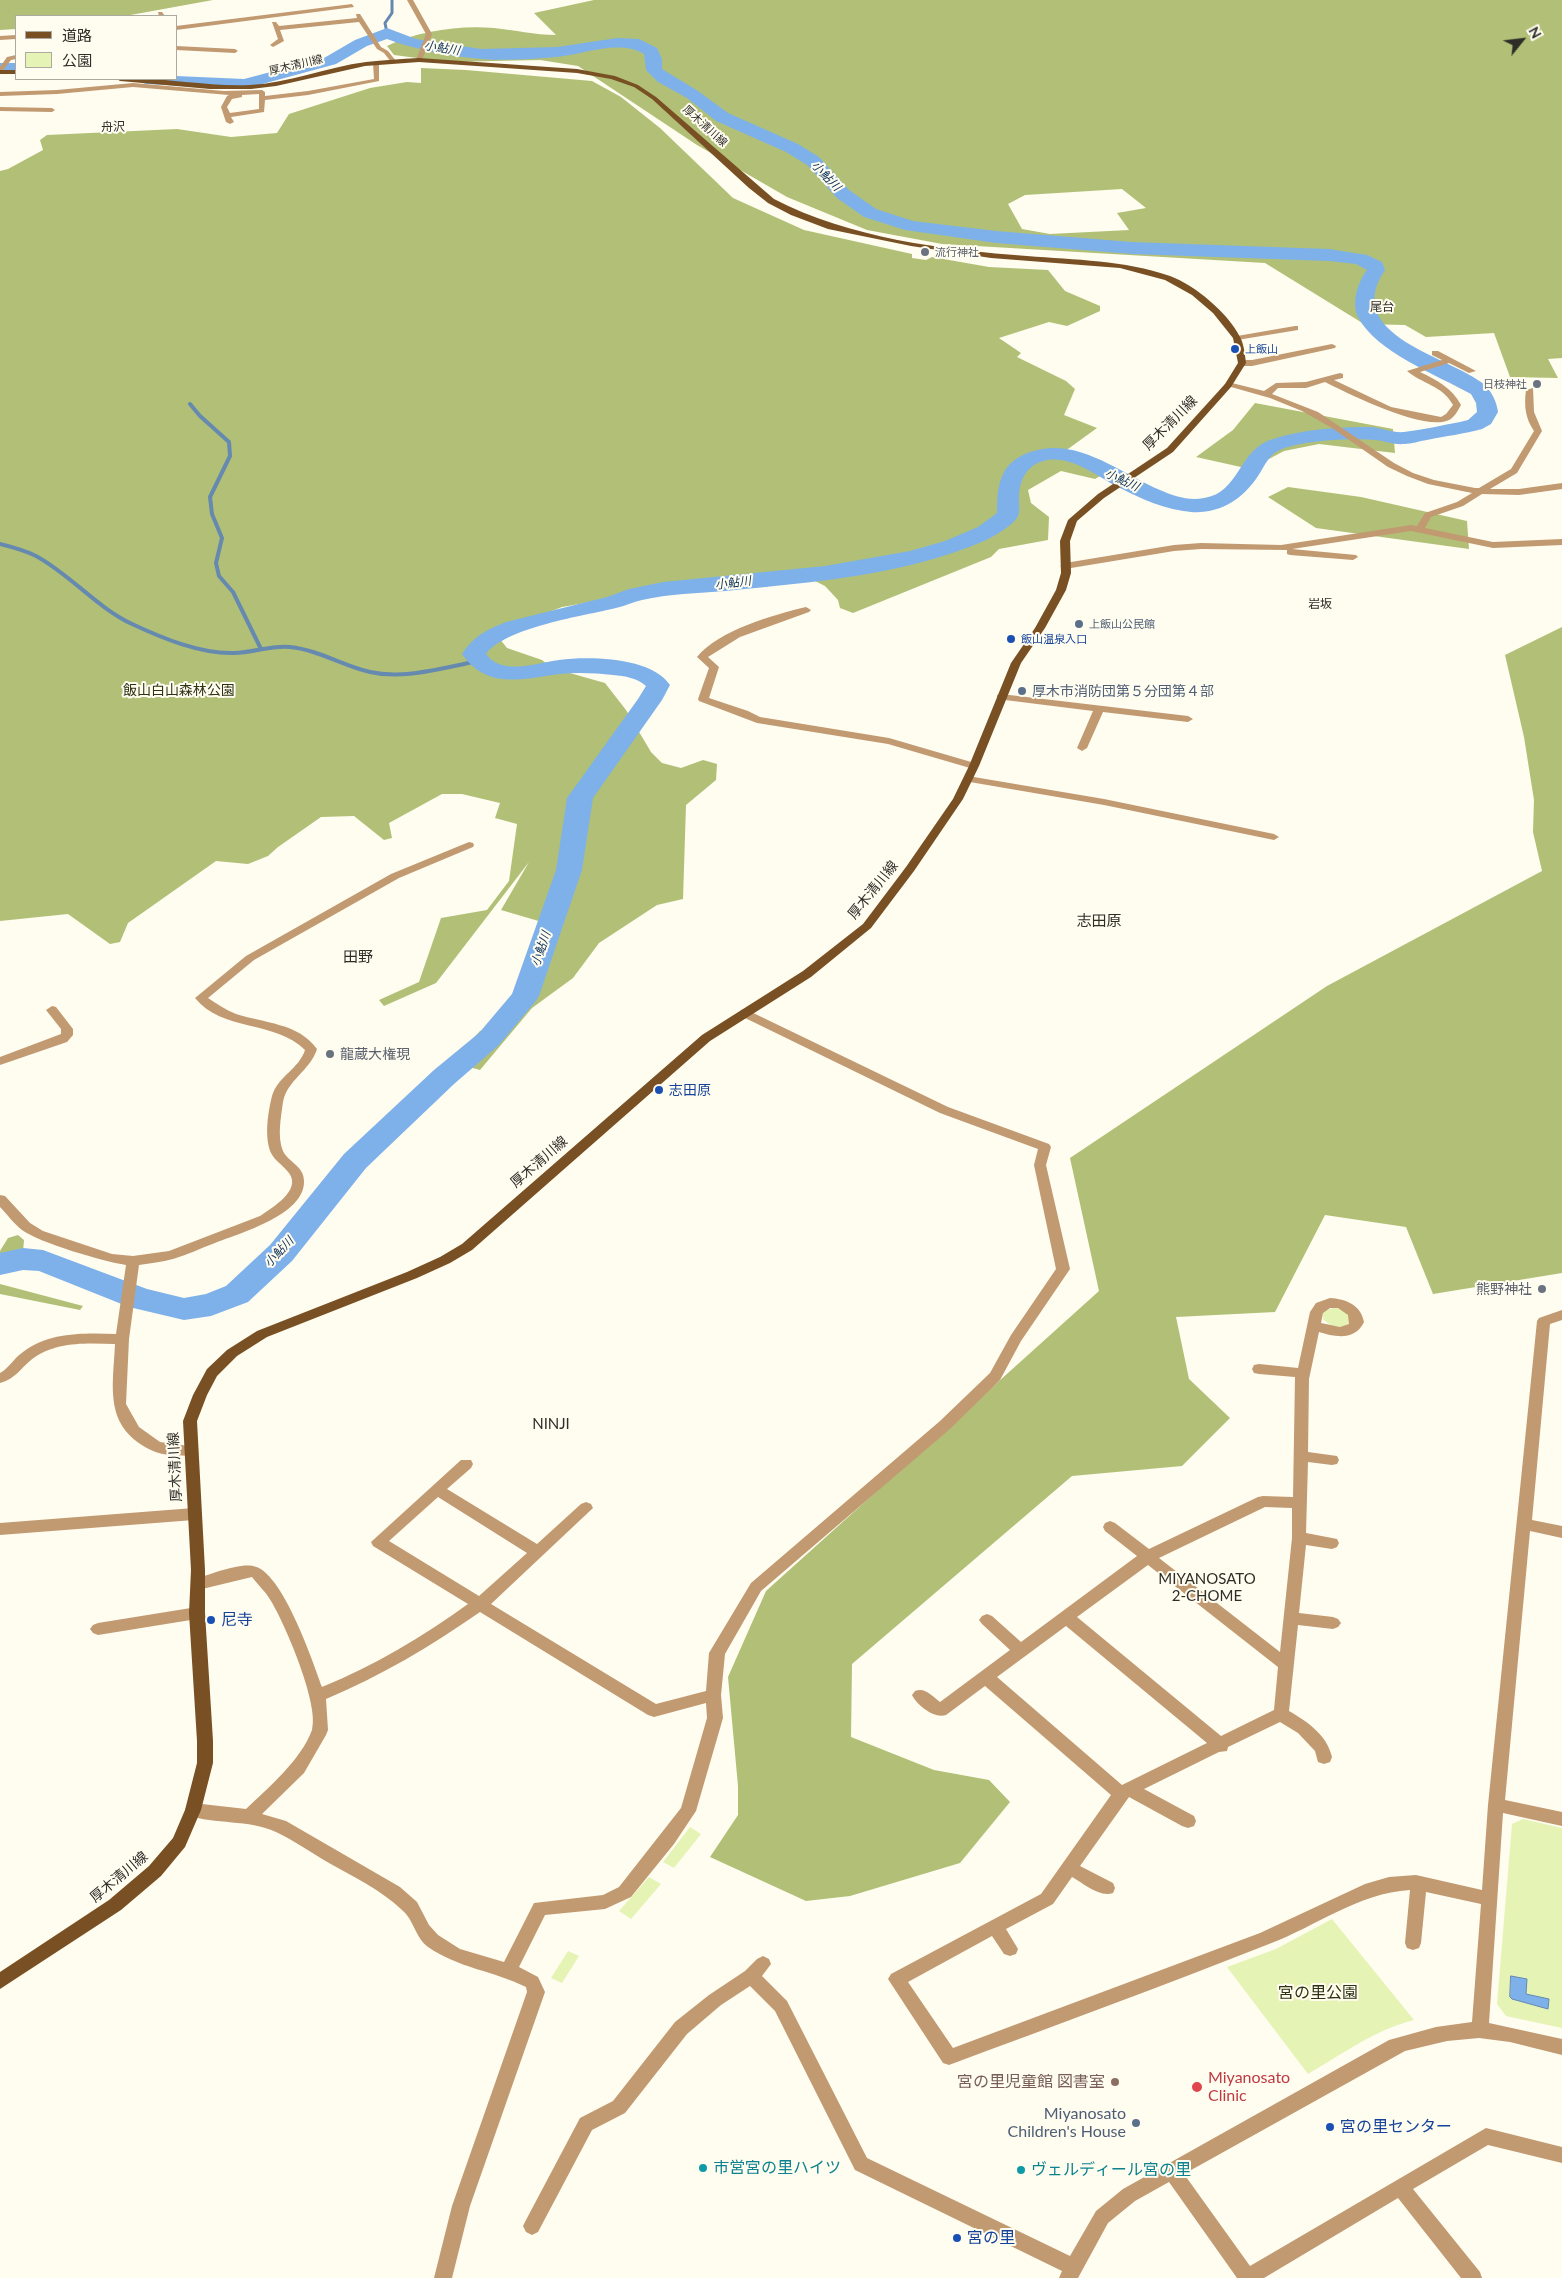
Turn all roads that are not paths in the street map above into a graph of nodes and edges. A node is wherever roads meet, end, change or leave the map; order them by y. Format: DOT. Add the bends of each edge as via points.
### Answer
graph roads {
  1 [pos="410,0"];
  2 [pos="350,3"];
  3 [pos="271,17"];
  4 [pos="362,22"];
  5 [pos="178,28"];
  6 [pos="278,28"];
  7 [pos="15,37"];
  8 [pos="0,38"];
  9 [pos="273,45"];
  10 [pos="178,48"];
  11 [pos="235,51"];
  12 [pos="13,58"];
  13 [pos="419,60"];
  14 [pos="392,61"];
  15 [pos="376,63"];
  16 [pos="1,71"];
  17 [pos="15,72"];
  18 [pos="129,80"];
  19 [pos="208,89"];
  20 [pos="0,94"];
  21 [pos="13,94"];
  22 [pos="262,97"];
  23 [pos="0,102"];
  24 [pos="0,109"];
  25 [pos="52,110"];
  26 [pos="1295,328"];
  27 [pos="1237,338"];
  28 [pos="1332,346"];
  29 [pos="1435,353"];
  30 [pos="1242,360"];
  31 [pos="1448,361"];
  32 [pos="1472,372"];
  33 [pos="1340,376"];
  34 [pos="1327,380"];
  35 [pos="1228,385"];
  36 [pos="1261,386"];
  37 [pos="1276,386"];
  38 [pos="1530,390"];
  39 [pos="1266,394"];
  40 [pos="1562,486"];
  41 [pos="1482,491"];
  42 [pos="1419,530"];
  43 [pos="1562,542"];
  44 [pos="1281,548"];
  45 [pos="1353,557"];
  46 [pos="1065,566"];
  47 [pos="806,610"];
  48 [pos="1001,697"];
  49 [pos="1099,710"];
  50 [pos="1188,719"];
  51 [pos="1082,748"];
  52 [pos="974,766"];
  53 [pos="968,779"];
  54 [pos="1274,837"];
  55 [pos="469,844"];
  56 [pos="52,1010"];
  57 [pos="745,1014"];
  58 [pos="0,1061"];
  59 [pos="0,1199"];
  60 [pos="132,1266"];
  61 [pos="1562,1315"];
  62 [pos="1313,1326"];
  63 [pos="122,1337"];
  64 [pos="1259,1369"];
  65 [pos="1303,1373"];
  66 [pos="0,1378"];
  67 [pos="191,1451"];
  68 [pos="1301,1456"];
  69 [pos="1332,1460"];
  70 [pos="466,1464"];
  71 [pos="438,1490"];
  72 [pos="1300,1504"];
  73 [pos="586,1508"];
  74 [pos="194,1514"];
  75 [pos="1525,1524"];
  76 [pos="1110,1527"];
  77 [pos="0,1529"];
  78 [pos="1562,1532"];
  79 [pos="1299,1538"];
  80 [pos="1332,1543"];
  81 [pos="538,1552"];
  82 [pos="1147,1557"];
  83 [pos="198,1584"];
  84 [pos="477,1604"];
  85 [pos="197,1613"];
  86 [pos="1066,1617"];
  87 [pos="1291,1618"];
  88 [pos="987,1620"];
  89 [pos="1333,1623"];
  90 [pos="98,1629"];
  91 [pos="1021,1651"];
  92 [pos="1286,1665"];
  93 [pos="986,1677"];
  94 [pos="713,1694"];
  95 [pos="920,1695"];
  96 [pos="318,1696"];
  97 [pos="1282,1714"];
  98 [pos="1221,1746"];
  99 [pos="1324,1757"];
  100 [pos="1125,1791"];
  101 [pos="1496,1805"];
  102 [pos="193,1810"];
  103 [pos="249,1817"];
  104 [pos="1562,1819"];
  105 [pos="1188,1821"];
  106 [pos="1069,1868"];
  107 [pos="1419,1883"];
  108 [pos="1107,1888"];
  109 [pos="1490,1899"];
  110 [pos="995,1926"];
  111 [pos="1413,1943"];
  112 [pos="1010,1948"];
  113 [pos="509,1970"];
  114 [pos="0,1982"];
  115 [pos="1480,2030"];
  116 [pos="1562,2047"];
  117 [pos="1562,2155"];
  118 [pos="1172,2171"];
  119 [pos="1400,2187"];
  120 [pos="532,2226"];
  121 [pos="1070,2273"];
  122 [pos="443,2278"];
  123 [pos="1247,2278"];
  124 [pos="1473,2278"];
  1 -- 13 [label="street" via="428,37"];
  2 -- 3 [label="street"];
  2 -- 4 [label="street"];
  3 -- 5 [label="street"];
  3 -- 6 [label="street"];
  4 -- 6 [label="street"];
  4 -- 14 [label="street"];
  6 -- 9 [label="street" via="282,40"];
  7 -- 8 [label="street"];
  10 -- 11 [label="street"];
  12 -- 16 [label="street"];
  13 -- 14 [label="main road, 厚木清川線"];
  13 -- 27 [label="main road, 厚木清川線" via="577,71 623,80 654,98 762,195 808,219 857,233 960,252 1120,266 1156,274 1202,297"];
  14 -- 15 [label="main road, 厚木清川線"];
  15 -- 19 [label="main road, 厚木清川線" via="262,86"];
  15 -- 22 [label="street" via="377,80 308,93"];
  16 -- 17 [label="main road"];
  18 -- 19 [label="main road, 厚木清川線"];
  19 -- 21 [label="street" via="134,85"];
  19 -- 22 [label="street" via="262,92"];
  20 -- 21 [label="street"];
  21 -- 23 [label="street"];
  22 -- 22 [label="street" via="229,96 224,107 229,119 262,111"];
  24 -- 25 [label="street"];
  26 -- 27 [label="street"];
  27 -- 30 [label="main road"];
  28 -- 30 [label="street" via="1252,364"];
  29 -- 31 [label="street"];
  30 -- 35 [label="main road, 厚木清川線"];
  31 -- 32 [label="street"];
  31 -- 34 [label="street" via="1413,372 1454,398 1457,405 1452,415 1443,420 1388,409"];
  33 -- 34 [label="street"];
  34 -- 37 [label="street" via="1306,385"];
  35 -- 39 [label="street"];
  35 -- 46 [label="main road, 厚木清川線" via="1163,456 1109,490 1074,520 1066,535"];
  36 -- 37 [label="street"];
  37 -- 39 [label="street"];
  38 -- 41 [label="street" via="1528,401 1532,423 1538,431 1514,471"];
  39 -- 41 [label="street" via="1304,408 1400,469 1426,479"];
  40 -- 41 [label="street" via="1523,492"];
  41 -- 42 [label="street" via="1460,504 1428,515"];
  42 -- 43 [label="street" via="1493,545"];
  42 -- 44 [label="street" via="1411,528"];
  44 -- 45 [label="street"];
  44 -- 46 [label="street" via="1191,546"];
  46 -- 48 [label="main road, 厚木清川線" via="1061,590 1016,663"];
  47 -- 52 [label="street" via="725,638 709,650 702,658 714,667 703,699 757,720 889,741"];
  48 -- 49 [label="street"];
  48 -- 52 [label="main road, 厚木清川線"];
  49 -- 50 [label="street"];
  49 -- 51 [label="street"];
  52 -- 53 [label="main road, 厚木清川線"];
  53 -- 54 [label="street" via="1104,802"];
  53 -- 57 [label="main road, 厚木清川線" via="943,823 867,926 807,974"];
  55 -- 60 [label="street" via="394,876 250,958 201,998 219,1011 279,1028 302,1039 311,1049 308,1061 282,1088 276,1111 275,1147 278,1155 297,1175 298,1186 291,1198 265,1219 171,1256"];
  56 -- 58 [label="street" via="67,1029 63,1039"];
  57 -- 67 [label="main road, 厚木清川線" via="706,1038 467,1247 412,1275 262,1334 232,1353 212,1373 200,1395 190,1421"];
  57 -- 94 [label="street" via="944,1110 1045,1147 1040,1165 1062,1269 995,1376 945,1425 756,1587 717,1653"];
  59 -- 60 [label="street" via="25,1226 38,1234"];
  60 -- 63 [label="street"];
  61 -- 75 [label="street" via="1544,1321"];
  62 -- 65 [label="street"];
  63 -- 66 [label="street" via="57,1341 27,1356 9,1376"];
  63 -- 67 [label="street" via="119,1404 127,1422 157,1447"];
  64 -- 65 [label="street"];
  65 -- 68 [label="street"];
  67 -- 74 [label="main road, 厚木清川線"];
  68 -- 69 [label="street"];
  68 -- 72 [label="street"];
  70 -- 71 [label="street"];
  71 -- 81 [label="street"];
  71 -- 84 [label="street" via="378,1542"];
  72 -- 79 [label="street"];
  72 -- 82 [label="street" via="1263,1501"];
  73 -- 81 [label="street"];
  74 -- 77 [label="street"];
  74 -- 83 [label="main road, 厚木清川線"];
  75 -- 78 [label="street"];
  75 -- 101 [label="street"];
  76 -- 82 [label="street"];
  79 -- 80 [label="street"];
  79 -- 87 [label="street"];
  81 -- 84 [label="street"];
  82 -- 86 [label="street"];
  82 -- 92 [label="street"];
  83 -- 85 [label="main road, 厚木清川線"];
  83 -- 96 [label="street" via="234,1574 257,1573 275,1594 289,1620"];
  84 -- 94 [label="street" via="654,1711"];
  84 -- 96 [label="street" via="433,1637 356,1680"];
  85 -- 90 [label="street"];
  85 -- 102 [label="main road, 厚木清川線" via="205,1763"];
  86 -- 91 [label="street"];
  86 -- 98 [label="street"];
  87 -- 89 [label="street"];
  87 -- 92 [label="street"];
  88 -- 91 [label="street"];
  91 -- 93 [label="street"];
  92 -- 97 [label="street"];
  93 -- 95 [label="street" via="940,1711"];
  93 -- 100 [label="street"];
  94 -- 113 [label="street" via="715,1718 688,1811 668,1839 625,1892 605,1902 540,1908"];
  96 -- 103 [label="street" via="320,1730 298,1768"];
  97 -- 98 [label="street"];
  97 -- 99 [label="street" via="1304,1728 1322,1748"];
  98 -- 100 [label="street"];
  100 -- 105 [label="street"];
  100 -- 106 [label="street"];
  101 -- 104 [label="street"];
  101 -- 109 [label="street"];
  102 -- 103 [label="street"];
  102 -- 114 [label="main road, 厚木清川線" via="179,1842 155,1871 115,1905"];
  103 -- 113 [label="street" via="280,1826 394,1892 411,1907 432,1940 455,1955"];
  106 -- 108 [label="street"];
  106 -- 110 [label="street" via="1047,1898"];
  107 -- 109 [label="street"];
  107 -- 110 [label="street" via="1389,1884 1365,1890 1266,1938 949,2057 897,1979"];
  107 -- 111 [label="street"];
  109 -- 115 [label="street"];
  110 -- 112 [label="street"];
  113 -- 122 [label="street" via="532,1982 536,1992 461,2206"];
  115 -- 116 [label="street"];
  115 -- 118 [label="street" via="1423,2037 1396,2046"];
  117 -- 119 [label="street" via="1486,2136"];
  118 -- 121 [label="street" via="1129,2195 1102,2217"];
  118 -- 123 [label="street"];
  119 -- 123 [label="street"];
  119 -- 124 [label="street"];
  120 -- 121 [label="street" via="565,2175 586,2124 619,2107 681,2028 757,1970 781,2006 861,2164"];
}
